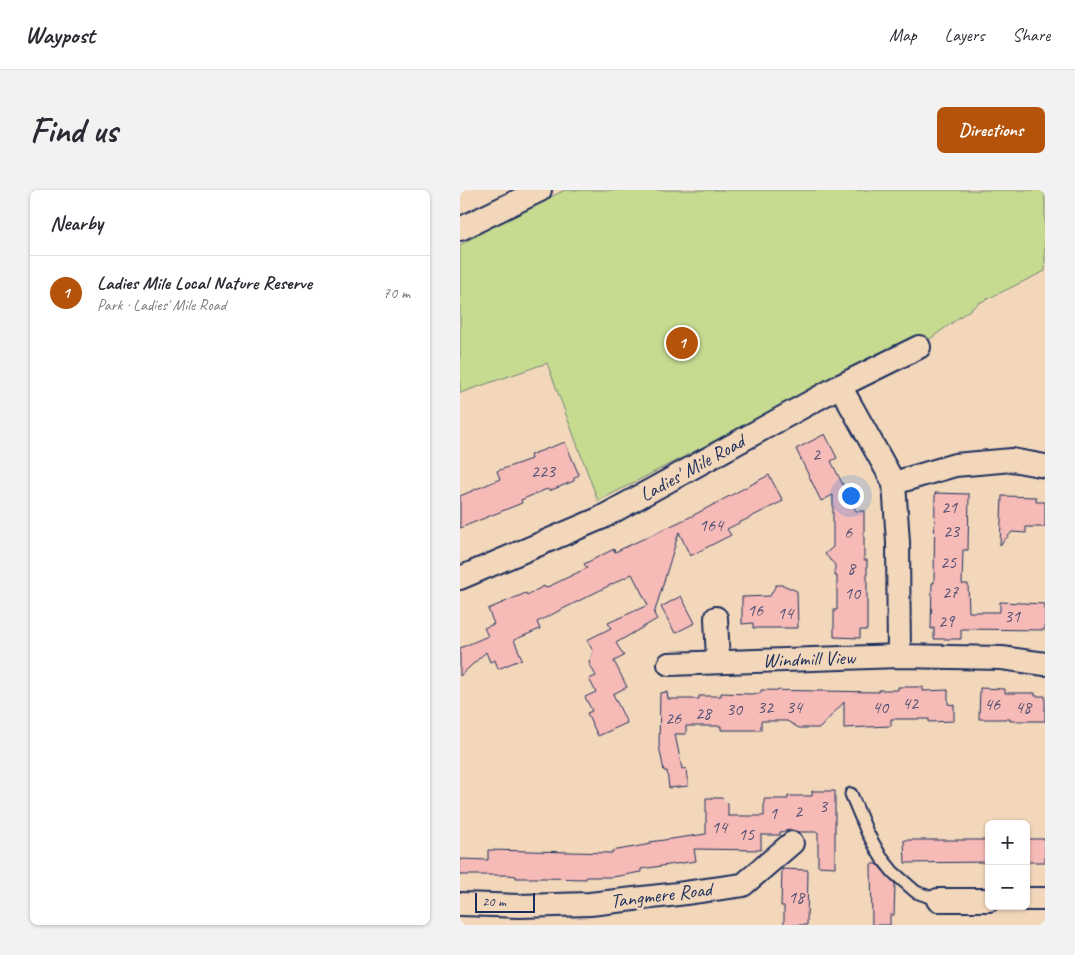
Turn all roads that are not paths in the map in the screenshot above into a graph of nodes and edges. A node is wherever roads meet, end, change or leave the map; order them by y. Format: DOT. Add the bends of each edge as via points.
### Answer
graph roads {
  1 [pos="540,190"];
  2 [pos="460,229"];
  3 [pos="919,347"];
  4 [pos="840,386"];
  5 [pos="1045,466"];
  6 [pos="894,483"];
  7 [pos="460,578"];
  8 [pos="716,618"];
  9 [pos="898,656"];
  10 [pos="718,662"];
  11 [pos="669,664"];
  12 [pos="1045,664"];
  13 [pos="851,794"];
  14 [pos="792,843"];
  15 [pos="1030,899"];
  16 [pos="1045,899"];
  17 [pos="938,900"];
  18 [pos="985,900"];
  19 [pos="460,904"];
  1 -- 2 [label="street"];
  3 -- 4 [label="street, Ladies' Mile Road"];
  4 -- 6 [label="street"];
  4 -- 7 [label="street, Ladies' Mile Road" via="601,518"];
  5 -- 6 [label="street" via="1012,460 955,465"];
  6 -- 9 [label="street" via="898,542"];
  8 -- 10 [label="street"];
  9 -- 10 [label="street, Windmill View"];
  9 -- 12 [label="street, Windmill View" via="1002,658"];
  10 -- 11 [label="street, Windmill View"];
  13 -- 17 [label="lane" via="867,832 893,872 916,892"];
  14 -- 19 [label="street, Tangmere Road" via="743,885 590,904"];
  15 -- 16 [label="street"];
  17 -- 18 [label="street"];
}
